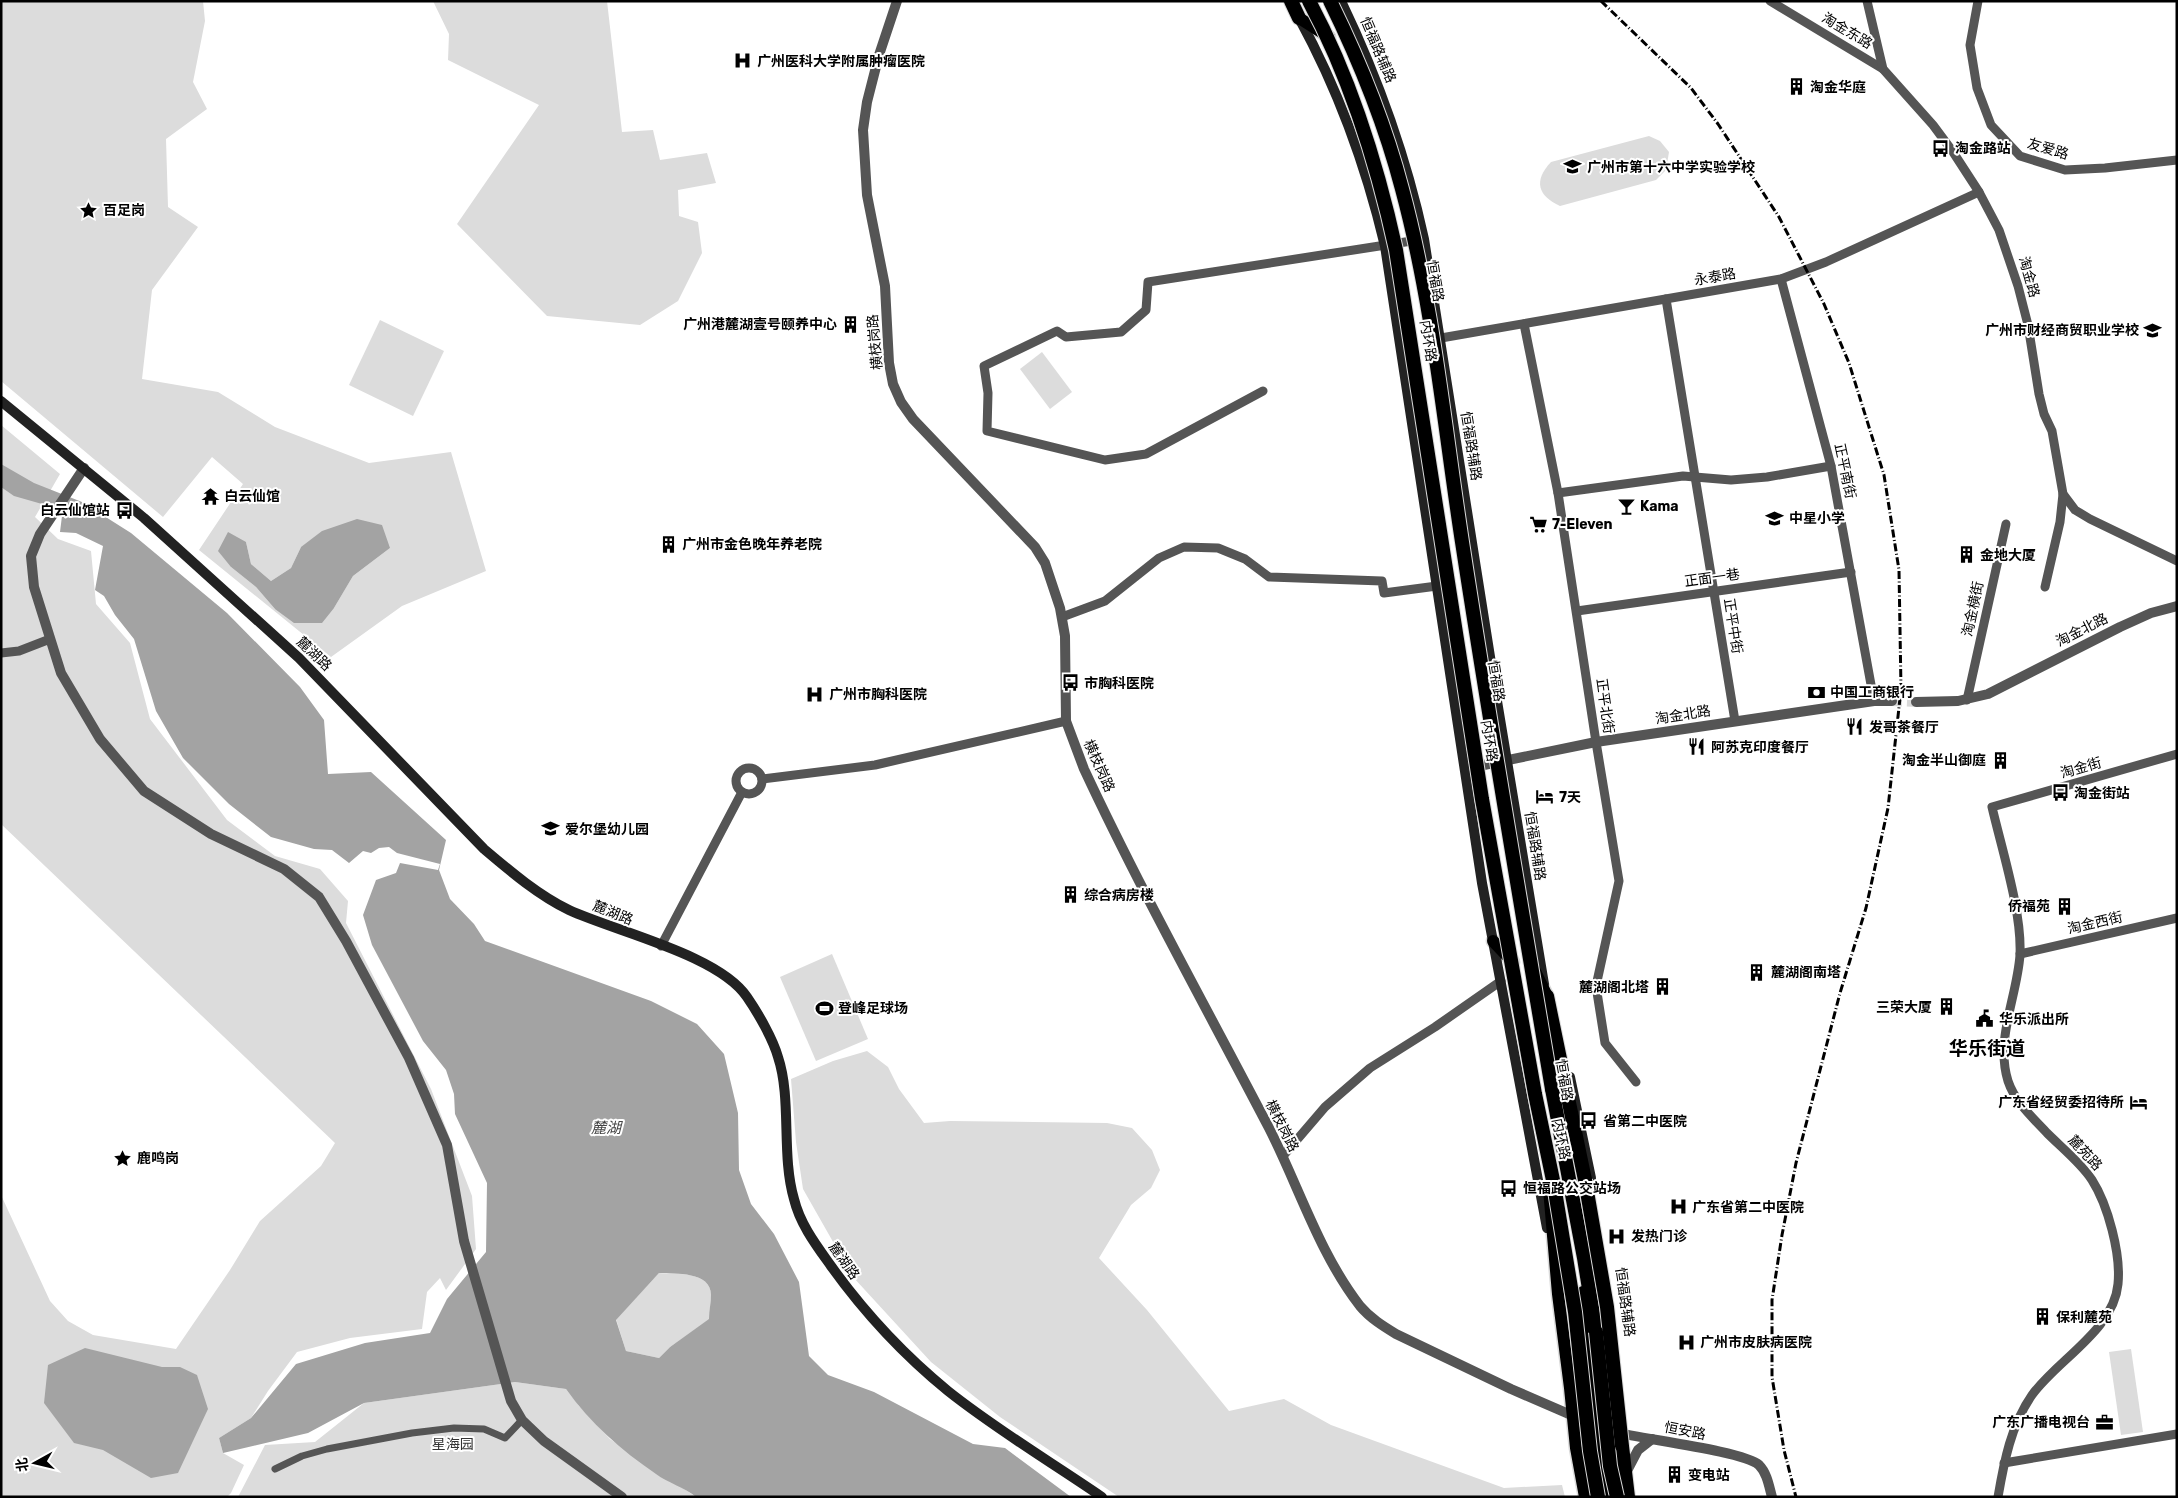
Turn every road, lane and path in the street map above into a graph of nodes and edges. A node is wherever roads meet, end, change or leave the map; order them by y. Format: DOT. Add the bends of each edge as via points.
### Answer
graph roads {
  1 [pos="897,1"];
  2 [pos="1290,1"];
  3 [pos="1311,1"];
  4 [pos="1329,1"];
  5 [pos="1342,1"];
  6 [pos="1770,1"];
  7 [pos="1867,1"];
  8 [pos="1978,1"];
  9 [pos="1300,18"];
  10 [pos="1330,38"];
  11 [pos="1883,69"];
  12 [pos="2177,160"];
  13 [pos="1979,192"];
  14 [pos="1418,240"];
  15 [pos="1392,245"];
  16 [pos="1781,279"];
  17 [pos="1666,299"];
  18 [pos="1524,324"];
  19 [pos="1440,338"];
  20 [pos="1263,391"];
  21 [pos="1,401"];
  22 [pos="1830,466"];
  23 [pos="84,468"];
  24 [pos="1695,476"];
  25 [pos="1558,493"];
  26 [pos="2063,494"];
  27 [pos="2006,524"];
  28 [pos="2177,561"];
  29 [pos="1851,572"];
  30 [pos="1437,586"];
  31 [pos="2046,587"];
  32 [pos="1714,592"];
  33 [pos="2177,606"];
  34 [pos="1576,611"];
  35 [pos="1062,617"];
  36 [pos="50,639"];
  37 [pos="1,653"];
  38 [pos="1968,700"];
  39 [pos="1874,701"];
  40 [pos="1892,701"];
  41 [pos="1916,702"];
  42 [pos="1066,721"];
  43 [pos="1735,721"];
  44 [pos="1596,742"];
  45 [pos="2177,754"];
  46 [pos="1500,763"];
  47 [pos="1480,766"];
  48 [pos="762,779"];
  49 [pos="742,792"];
  50 [pos="1992,807"];
  51 [pos="2177,918"];
  52 [pos="1493,941"];
  53 [pos="661,946"];
  54 [pos="1526,952"];
  55 [pos="2020,954"];
  56 [pos="1512,962"];
  57 [pos="1501,981"];
  58 [pos="1547,996"];
  59 [pos="1636,1082"];
  60 [pos="1283,1156"];
  61 [pos="1558,1294"];
  62 [pos="1573,1416"];
  63 [pos="522,1420"];
  64 [pos="1598,1426"];
  65 [pos="2177,1434"];
  66 [pos="1626,1435"];
  67 [pos="1652,1439"];
  68 [pos="2004,1463"];
  69 [pos="275,1468"];
  70 [pos="1628,1469"];
  71 [pos="622,1497"];
  72 [pos="1102,1497"];
  73 [pos="1584,1497"];
  74 [pos="1598,1497"];
  75 [pos="1608,1497"];
  76 [pos="1617,1497"];
  77 [pos="1629,1497"];
  78 [pos="1772,1497"];
  79 [pos="1998,1497"];
  1 -- 35 [label="street, 横枝岗路" via="866,102 863,130 868,195 884,286 893,384 913,419 1035,547 1045,563"];
  2 -- 9 [label="highway"];
  3 -- 10 [label="main road"];
  3 -- 74 [label="highway, 内环路, bridge" via="1356,105 1385,200 1396,250 1479,782 1575,1312"];
  4 -- 14 [label="main road, 恒福路" via="1376,110"];
  4 -- 76 [label="highway, 内环路, bridge" via="1354,49 1376,106 1403,190 1415,246 1518,892 1586,1268 1610,1466"];
  5 -- 14 [label="main road, 恒福路辅路" via="1397,137 1409,176"];
  6 -- 11 [label="street, 淘金东路"];
  7 -- 11 [label="street, 淘金路"];
  8 -- 12 [label="street, 友爱路" via="1970,45 1977,88 1991,125 2020,156 2065,170"];
  9 -- 10 [label="main road"];
  9 -- 15 [label="main road" via="1330,79 1358,148"];
  10 -- 15 [label="main road" via="1357,99 1383,180"];
  11 -- 13 [label="street, 淘金路" via="1933,125"];
  13 -- 16 [label="street, 永泰路" via="1826,262"];
  13 -- 26 [label="street, 淘金路" via="1999,230 2018,286 2039,394 2052,431"];
  14 -- 15 [label="street"];
  14 -- 19 [label="main road, 恒福路辅路"];
  14 -- 46 [label="main road, 恒福路" via="1431,349"];
  15 -- 20 [label="street" via="1148,282 1146,310 1121,332 1066,337 1057,330 984,366 988,393 987,431 1105,460 1146,454"];
  15 -- 30 [label="main road"];
  15 -- 47 [label="main road"];
  16 -- 17 [label="street, 永泰路"];
  16 -- 22 [label="street, 正平南街"];
  17 -- 18 [label="street, 永泰路"];
  17 -- 24 [label="street, 正平中街"];
  18 -- 19 [label="street, 永泰路"];
  18 -- 25 [label="street, 正平北街"];
  19 -- 46 [label="main road, 恒福路辅路"];
  21 -- 23 [label="main road, 麓湖路"];
  22 -- 24 [label="street" via="1731,480"];
  22 -- 29 [label="street, 正平南街"];
  23 -- 36 [label="street" via="40,534 31,556 34,587"];
  23 -- 53 [label="main road, 麓湖路" via="299,658 484,849 508,869 566,908"];
  24 -- 25 [label="street"];
  24 -- 32 [label="street, 正平中街"];
  25 -- 34 [label="street, 正平北街"];
  26 -- 28 [label="street" via="2075,510 2090,519"];
  26 -- 31 [label="street, 淘金路"];
  27 -- 38 [label="street, 淘金横街"];
  29 -- 32 [label="street, 正面一巷"];
  29 -- 39 [label="street, 正平南街"];
  30 -- 35 [label="street" via="1384,593 1382,580 1269,577 1245,559 1218,548 1184,547 1159,558 1105,601"];
  30 -- 52 [label="main road"];
  32 -- 34 [label="street, 正面一巷"];
  32 -- 43 [label="street, 正平中街"];
  33 -- 38 [label="street, 淘金北路" via="2151,613 1997,690"];
  34 -- 44 [label="street, 正平北街"];
  35 -- 42 [label="street, 横枝岗路"];
  36 -- 37 [label="street" via="19,651"];
  36 -- 63 [label="street" via="61,673 100,738 144,791 212,834 284,869 319,897 346,941 409,1058 447,1145 464,1241 511,1401"];
  38 -- 41 [label="street, 淘金北路"];
  39 -- 40 [label="street, 淘金北路"];
  39 -- 43 [label="street, 淘金北路"];
  42 -- 48 [label="street" via="875,765"];
  42 -- 60 [label="street, 横枝岗路" via="1097,797"];
  43 -- 44 [label="street, 淘金北路"];
  44 -- 46 [label="street, 淘金北路"];
  44 -- 59 [label="street, 正平北街" via="1619,880 1596,986 1605,1043"];
  45 -- 50 [label="street, 淘金街"];
  46 -- 47 [label="street, 淘金北路"];
  46 -- 54 [label="main road, 恒福路"];
  46 -- 58 [label="main road, 恒福路辅路"];
  47 -- 56 [label="main road"];
  48 -- 49 [label="street" via="758,791"];
  48 -- 49 [label="street" via="754,769 742,770 736,781"];
  49 -- 53 [label="street"];
  50 -- 55 [label="street, 麓苑路" via="2016,914"];
  51 -- 55 [label="street, 淘金西街"];
  52 -- 56 [label="main road"];
  52 -- 57 [label="main road"];
  53 -- 72 [label="main road, 麓湖路" via="720,971 747,997 778,1056 783,1081 789,1174 796,1207 805,1226 852,1295 898,1346 948,1391"];
  54 -- 58 [label="main road"];
  54 -- 64 [label="main road, 恒福路" via="1575,1228"];
  55 -- 68 [label="street, 麓苑路" via="2004,1049 2008,1080 2016,1099 2091,1179 2102,1198 2118,1261 2118,1285 2111,1310 2032,1396 2021,1414"];
  56 -- 61 [label="main road" via="1545,1156"];
  57 -- 60 [label="street" via="1370,1068 1324,1107"];
  57 -- 61 [label="main road"];
  58 -- 66 [label="main road, 恒福路辅路" via="1561,1038 1587,1154 1614,1313"];
  58 -- 77 [label="highway, bridge" via="1612,1343"];
  60 -- 62 [label="street, 横枝岗路" via="1339,1274 1371,1317 1396,1334"];
  61 -- 62 [label="main road"];
  62 -- 64 [label="street, 恒安路"];
  62 -- 73 [label="main road"];
  63 -- 69 [label="street" via="505,1438 484,1429 412,1432 327,1449"];
  63 -- 71 [label="street" via="544,1441"];
  64 -- 66 [label="street, 恒安路"];
  64 -- 75 [label="main road, 恒福路"];
  65 -- 68 [label="street"];
  66 -- 67 [label="street, 恒安路"];
  66 -- 70 [label="main road, 恒福路辅路"];
  67 -- 70 [label="street" via="1638,1450"];
  67 -- 78 [label="street, 恒安路" via="1755,1461 1765,1475"];
  68 -- 79 [label="street, 麓苑路"];
  70 -- 77 [label="main road, 恒福路辅路"];
}
